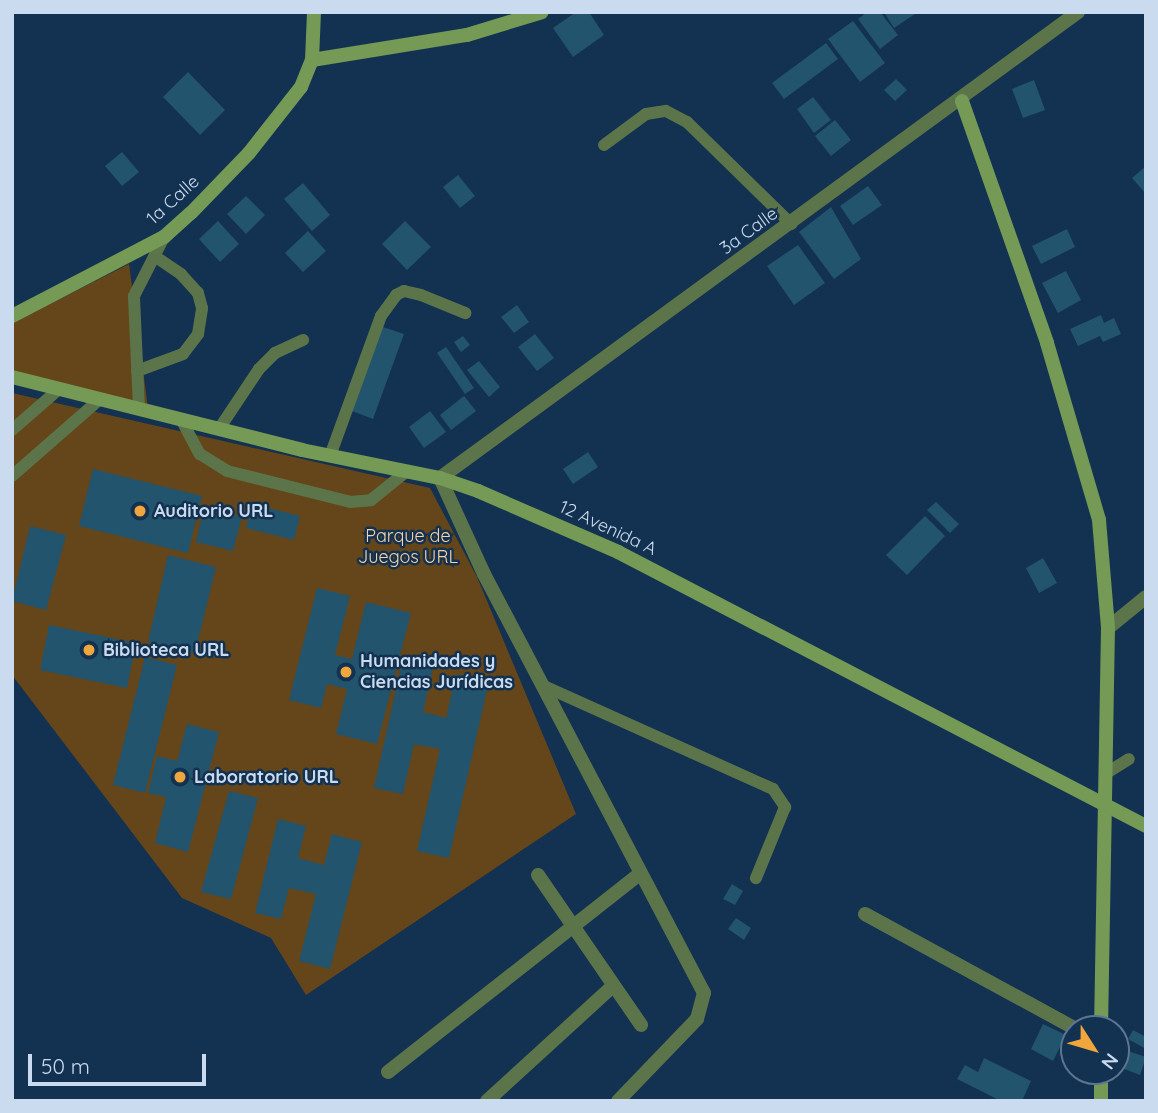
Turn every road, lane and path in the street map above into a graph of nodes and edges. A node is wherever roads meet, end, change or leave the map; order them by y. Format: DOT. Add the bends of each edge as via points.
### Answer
graph roads {
  1 [pos="314,12"];
  2 [pos="542,12"];
  3 [pos="1078,12"];
  4 [pos="312,60"];
  5 [pos="962,101"];
  6 [pos="604,145"];
  7 [pos="791,224"];
  8 [pos="164,237"];
  9 [pos="154,256"];
  10 [pos="465,313"];
  11 [pos="12,316"];
  12 [pos="303,340"];
  13 [pos="137,371"];
  14 [pos="12,377"];
  15 [pos="59,388"];
  16 [pos="100,399"];
  17 [pos="139,408"];
  18 [pos="181,419"];
  19 [pos="219,429"];
  20 [pos="12,430"];
  21 [pos="330,456"];
  22 [pos="407,471"];
  23 [pos="12,476"];
  24 [pos="440,478"];
  25 [pos="1146,597"];
  26 [pos="1108,628"];
  27 [pos="546,687"];
  28 [pos="1129,759"];
  29 [pos="1105,774"];
  30 [pos="1104,803"];
  31 [pos="1146,826"];
  32 [pos="640,874"];
  33 [pos="538,875"];
  34 [pos="756,878"];
  35 [pos="864,914"];
  36 [pos="572,926"];
  37 [pos="613,986"];
  38 [pos="1101,1015"];
  39 [pos="1060,1020"];
  40 [pos="640,1025"];
  41 [pos="388,1072"];
  42 [pos="487,1101"];
  43 [pos="618,1101"];
  1 -- 4 [label="main road"];
  2 -- 4 [label="main road" via="467,35"];
  3 -- 5 [label="street, 3a Calle"];
  4 -- 8 [label="main road, 1a Calle" via="282,115"];
  5 -- 7 [label="street, 3a Calle"];
  5 -- 26 [label="main road" via="1047,343 1099,520"];
  6 -- 7 [label="lane" via="646,114 666,111 687,122"];
  7 -- 24 [label="street, 3a Calle"];
  8 -- 9 [label="lane"];
  8 -- 11 [label="main road, 1a Calle"];
  9 -- 13 [label="lane" via="134,296"];
  9 -- 13 [label="lane" via="181,274 198,293 202,308 198,334 183,354"];
  10 -- 21 [label="lane" via="421,295 404,291 396,295 381,316"];
  12 -- 19 [label="lane" via="275,353 259,369"];
  13 -- 17 [label="lane"];
  14 -- 15 [label="main road, 12 Avenida A"];
  15 -- 16 [label="main road, 12 Avenida A"];
  15 -- 20 [label="lane"];
  16 -- 17 [label="main road, 12 Avenida A"];
  16 -- 23 [label="lane"];
  17 -- 18 [label="main road, 12 Avenida A"];
  18 -- 19 [label="main road, 12 Avenida A"];
  18 -- 22 [label="lane" via="200,454 228,471 350,502 371,500"];
  19 -- 21 [label="main road, 12 Avenida A"];
  21 -- 22 [label="main road, 12 Avenida A"];
  22 -- 24 [label="main road, 12 Avenida A"];
  24 -- 27 [label="street" via="484,574"];
  24 -- 30 [label="main road, 12 Avenida A" via="618,552"];
  25 -- 26 [label="street"];
  26 -- 29 [label="main road"];
  27 -- 32 [label="street"];
  27 -- 34 [label="lane" via="773,789 785,807"];
  28 -- 29 [label="lane"];
  29 -- 30 [label="main road"];
  30 -- 31 [label="main road, 12 Avenida A"];
  30 -- 38 [label="main road"];
  32 -- 36 [label="street"];
  32 -- 43 [label="street" via="704,993 704,1008"];
  33 -- 36 [label="street"];
  35 -- 39 [label="street"];
  36 -- 37 [label="street"];
  36 -- 41 [label="street"];
  37 -- 40 [label="street"];
  37 -- 42 [label="street"];
}
